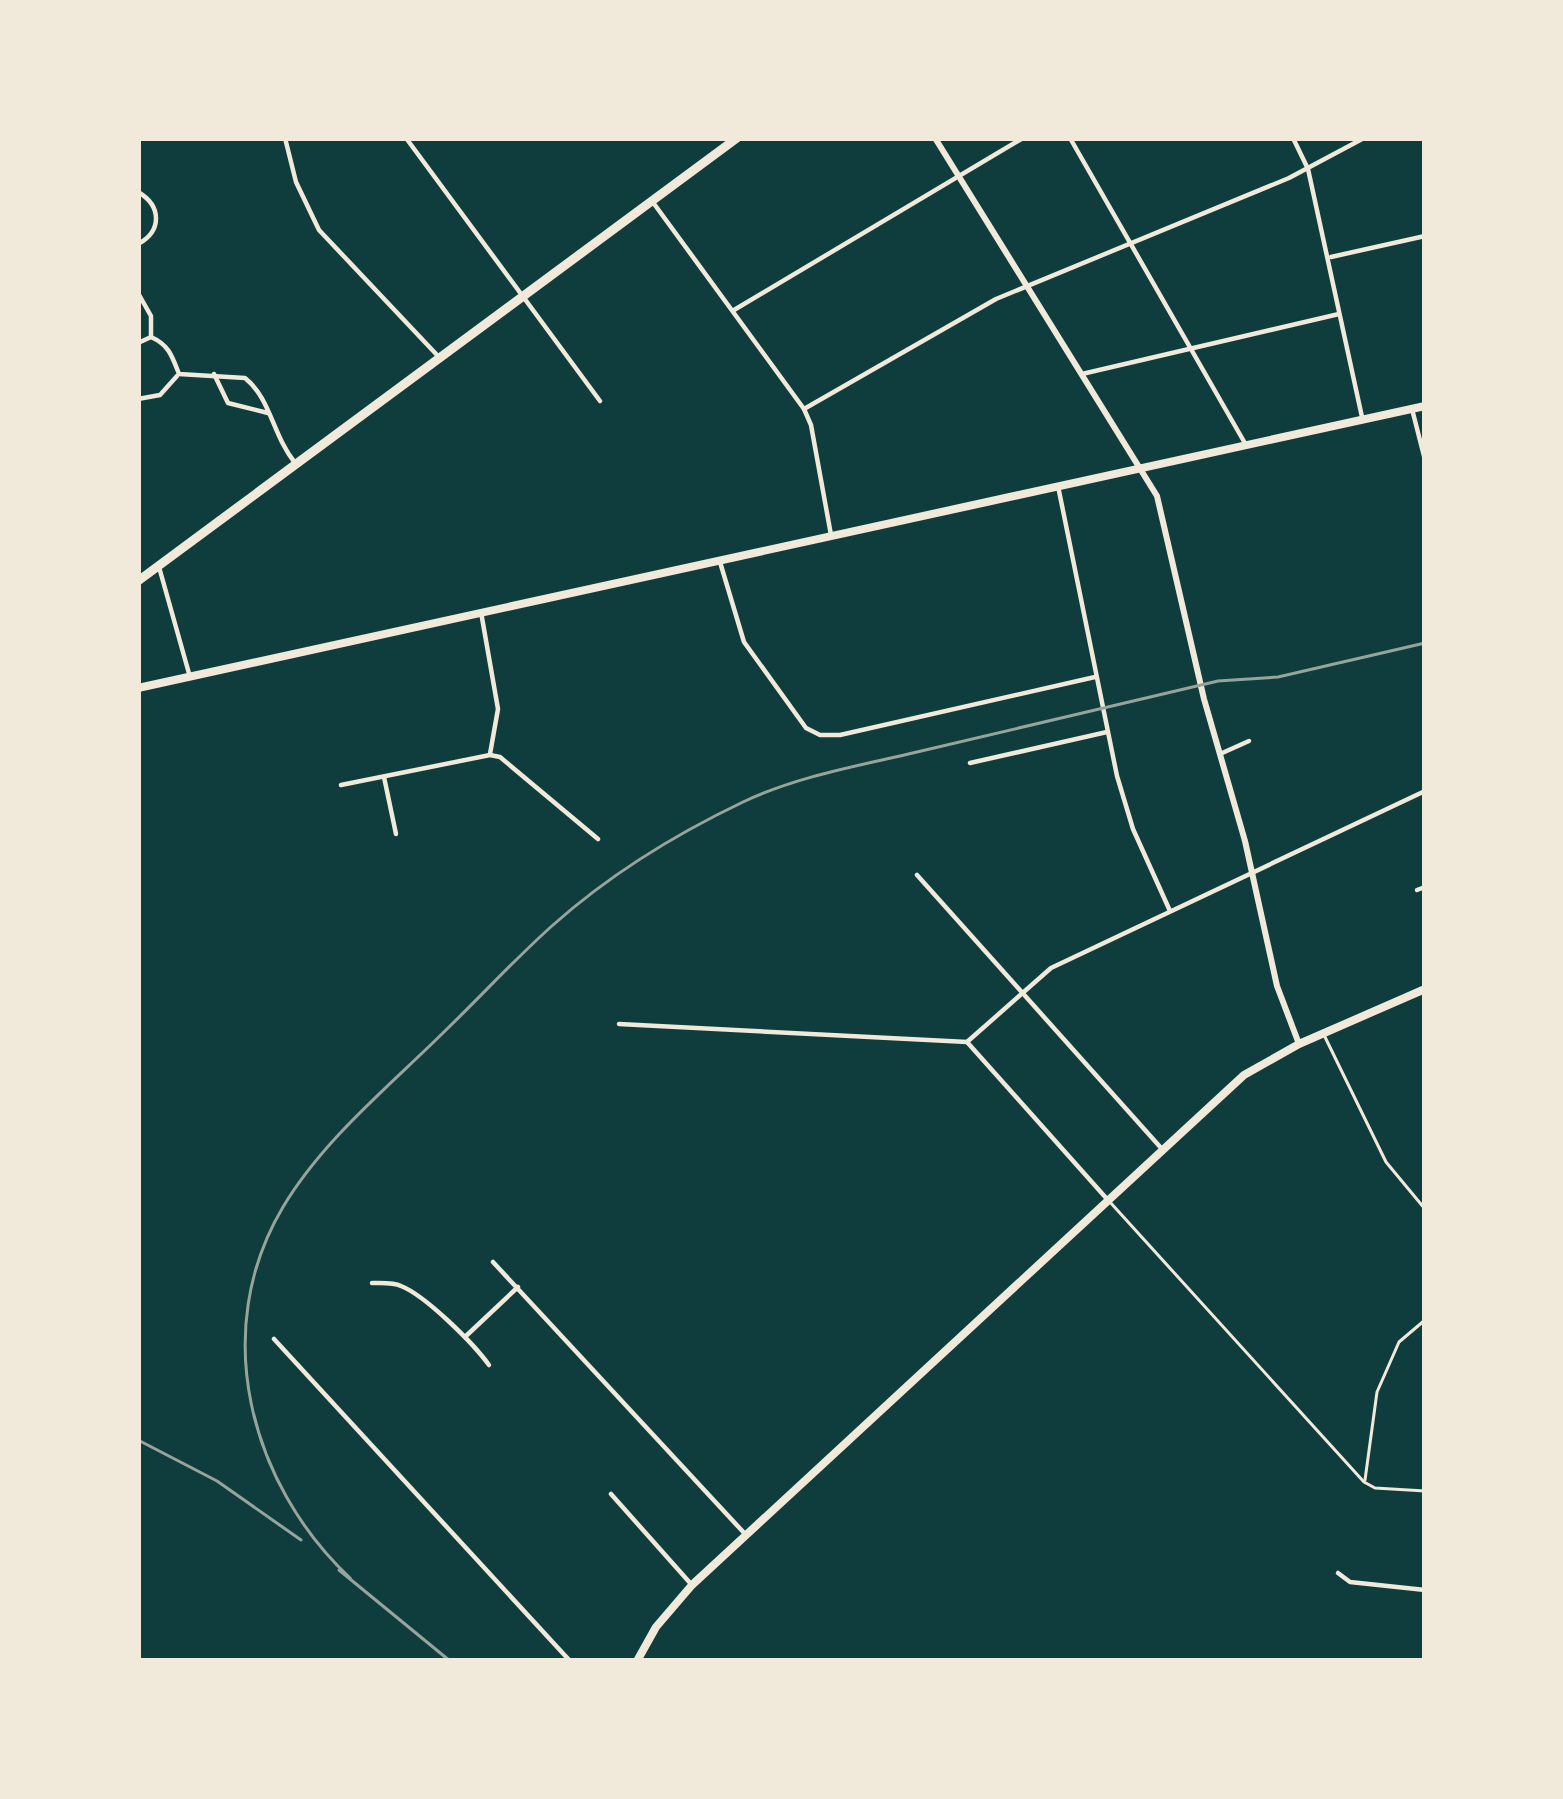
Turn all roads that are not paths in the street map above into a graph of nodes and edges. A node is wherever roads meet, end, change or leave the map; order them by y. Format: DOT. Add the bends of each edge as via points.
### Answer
graph roads {
  1 [pos="285,138"];
  2 [pos="406,138"];
  3 [pos="737,138"];
  4 [pos="935,138"];
  5 [pos="1023,138"];
  6 [pos="1070,138"];
  7 [pos="1293,138"];
  8 [pos="1364,138"];
  9 [pos="1308,169"];
  10 [pos="959,176"];
  11 [pos="138,192"];
  12 [pos="652,201"];
  13 [pos="1425,236"];
  14 [pos="1133,243"];
  15 [pos="138,244"];
  16 [pos="1329,258"];
  17 [pos="1027,287"];
  18 [pos="138,292"];
  19 [pos="523,298"];
  20 [pos="734,310"];
  21 [pos="1339,314"];
  22 [pos="152,337"];
  23 [pos="138,343"];
  24 [pos="1192,348"];
  25 [pos="441,359"];
  26 [pos="178,374"];
  27 [pos="214,374"];
  28 [pos="1081,374"];
  29 [pos="138,399"];
  30 [pos="600,401"];
  31 [pos="1425,406"];
  32 [pos="803,409"];
  33 [pos="1412,409"];
  34 [pos="268,412"];
  35 [pos="1362,420"];
  36 [pos="1246,445"];
  37 [pos="1425,460"];
  38 [pos="297,465"];
  39 [pos="1139,467"];
  40 [pos="1058,486"];
  41 [pos="831,535"];
  42 [pos="720,560"];
  43 [pos="159,567"];
  44 [pos="138,580"];
  45 [pos="481,612"];
  46 [pos="190,677"];
  47 [pos="1095,677"];
  48 [pos="138,688"];
  49 [pos="1107,732"];
  50 [pos="1249,742"];
  51 [pos="490,754"];
  52 [pos="1220,754"];
  53 [pos="970,763"];
  54 [pos="384,777"];
  55 [pos="341,785"];
  56 [pos="1425,791"];
  57 [pos="396,834"];
  58 [pos="598,839"];
  59 [pos="1252,872"];
  60 [pos="917,874"];
  61 [pos="1170,911"];
  62 [pos="1425,989"];
  63 [pos="1022,992"];
  64 [pos="619,1024"];
  65 [pos="1323,1034"];
  66 [pos="967,1042"];
  67 [pos="1299,1044"];
  68 [pos="1162,1149"];
  69 [pos="1108,1200"];
  70 [pos="1425,1209"];
  71 [pos="493,1262"];
  72 [pos="372,1283"];
  73 [pos="518,1287"];
  74 [pos="1425,1320"];
  75 [pos="466,1336"];
  76 [pos="274,1339"];
  77 [pos="489,1365"];
  78 [pos="1364,1482"];
  79 [pos="1425,1491"];
  80 [pos="610,1494"];
  81 [pos="746,1534"];
  82 [pos="1338,1573"];
  83 [pos="692,1585"];
  84 [pos="1425,1590"];
  85 [pos="570,1661"];
  86 [pos="637,1661"];
  1 -- 25 [label="street" via="319,230"];
  2 -- 19 [label="street"];
  3 -- 12 [label="highway"];
  4 -- 10 [label="street"];
  5 -- 10 [label="street"];
  6 -- 14 [label="street"];
  7 -- 9 [label="street"];
  8 -- 9 [label="street"];
  9 -- 14 [label="street"];
  9 -- 16 [label="street"];
  10 -- 17 [label="street"];
  10 -- 20 [label="street"];
  11 -- 15 [label="street" via="157,214 152,234"];
  12 -- 19 [label="highway"];
  12 -- 20 [label="street"];
  13 -- 16 [label="street"];
  14 -- 17 [label="street"];
  14 -- 24 [label="street"];
  16 -- 21 [label="street"];
  17 -- 28 [label="street"];
  17 -- 32 [label="street"];
  18 -- 22 [label="street"];
  19 -- 25 [label="highway"];
  19 -- 30 [label="street"];
  20 -- 32 [label="street"];
  21 -- 24 [label="street"];
  21 -- 35 [label="street"];
  22 -- 23 [label="street"];
  22 -- 26 [label="street" via="171,353"];
  24 -- 28 [label="street"];
  24 -- 36 [label="street"];
  25 -- 38 [label="highway"];
  26 -- 27 [label="street"];
  26 -- 29 [label="street" via="160,394"];
  27 -- 34 [label="street" via="257,387"];
  27 -- 34 [label="street" via="228,403"];
  28 -- 39 [label="street"];
  31 -- 33 [label="main road"];
  32 -- 41 [label="street"];
  33 -- 35 [label="main road"];
  33 -- 37 [label="street"];
  34 -- 38 [label="street"];
  35 -- 36 [label="main road"];
  36 -- 39 [label="main road"];
  38 -- 43 [label="highway"];
  39 -- 40 [label="main road"];
  39 -- 52 [label="street" via="1157,496"];
  40 -- 41 [label="main road"];
  40 -- 47 [label="street"];
  41 -- 42 [label="main road"];
  42 -- 45 [label="main road"];
  42 -- 47 [label="street" via="744,642 806,728 820,735"];
  43 -- 44 [label="highway"];
  43 -- 46 [label="street"];
  45 -- 46 [label="main road"];
  45 -- 51 [label="street" via="498,709"];
  46 -- 48 [label="main road"];
  47 -- 49 [label="street"];
  49 -- 53 [label="street"];
  49 -- 61 [label="street" via="1133,830"];
  50 -- 52 [label="street"];
  51 -- 54 [label="street"];
  51 -- 58 [label="street"];
  52 -- 59 [label="street"];
  54 -- 55 [label="street"];
  54 -- 57 [label="street"];
  56 -- 59 [label="street"];
  59 -- 61 [label="street"];
  59 -- 67 [label="street"];
  60 -- 63 [label="street"];
  61 -- 63 [label="street" via="1051,968"];
  62 -- 65 [label="main road"];
  63 -- 66 [label="street"];
  63 -- 68 [label="street"];
  64 -- 66 [label="street"];
  65 -- 67 [label="main road"];
  65 -- 70 [label="lane" via="1386,1162"];
  66 -- 69 [label="street"];
  67 -- 68 [label="main road" via="1244,1075"];
  68 -- 69 [label="main road"];
  69 -- 78 [label="lane"];
  69 -- 81 [label="main road"];
  71 -- 73 [label="street"];
  72 -- 75 [label="street" via="404,1287"];
  73 -- 75 [label="street"];
  73 -- 81 [label="street"];
  74 -- 78 [label="lane" via="1399,1342 1377,1392"];
  75 -- 77 [label="street"];
  76 -- 85 [label="street"];
  78 -- 79 [label="lane"];
  80 -- 83 [label="street"];
  81 -- 83 [label="main road"];
  82 -- 84 [label="street" via="1350,1582"];
  83 -- 86 [label="main road"];
}
